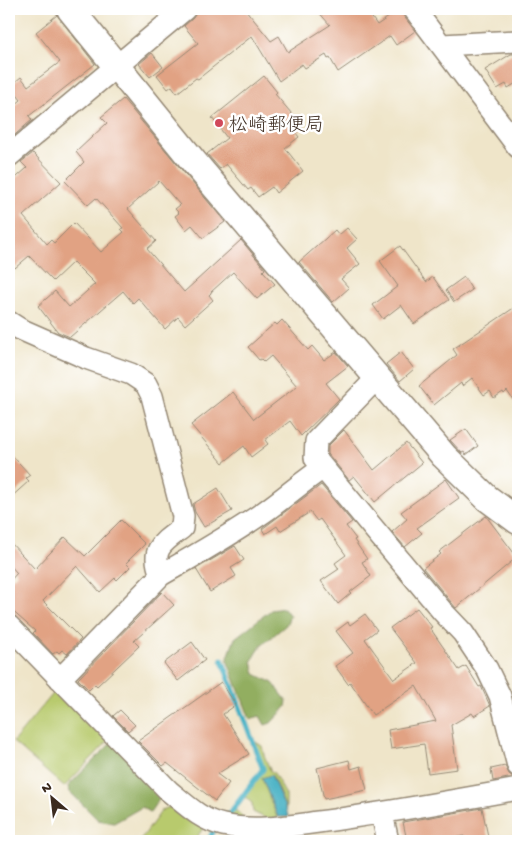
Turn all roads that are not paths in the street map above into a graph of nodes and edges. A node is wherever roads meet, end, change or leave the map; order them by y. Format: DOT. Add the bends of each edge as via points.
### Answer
graph roads {
  1 [pos="70,9"];
  2 [pos="185,9"];
  3 [pos="414,9"];
  4 [pos="518,41"];
  5 [pos="442,44"];
  6 [pos="117,66"];
  7 [pos="518,147"];
  8 [pos="9,156"];
  9 [pos="9,322"];
  10 [pos="377,378"];
  11 [pos="323,468"];
  12 [pos="518,521"];
  13 [pos="161,575"];
  14 [pos="9,626"];
  15 [pos="60,679"];
  16 [pos="518,766"];
  17 [pos="518,789"];
  18 [pos="382,814"];
  19 [pos="388,841"];
  1 -- 6 [label="street"];
  2 -- 6 [label="street"];
  3 -- 5 [label="street"];
  4 -- 5 [label="street"];
  5 -- 7 [label="street"];
  6 -- 8 [label="street"];
  6 -- 10 [label="street"];
  9 -- 13 [label="street" via="86,358 131,374 146,384 152,396 183,516 182,528 156,553"];
  10 -- 11 [label="street" via="316,441 315,458"];
  10 -- 12 [label="street" via="444,456 486,498"];
  11 -- 13 [label="street" via="258,516"];
  11 -- 16 [label="street" via="463,633 482,662 500,696"];
  13 -- 15 [label="street"];
  14 -- 15 [label="street"];
  15 -- 18 [label="street" via="169,791 194,812 213,821 253,828"];
  17 -- 18 [label="street"];
  18 -- 19 [label="street"];
}
